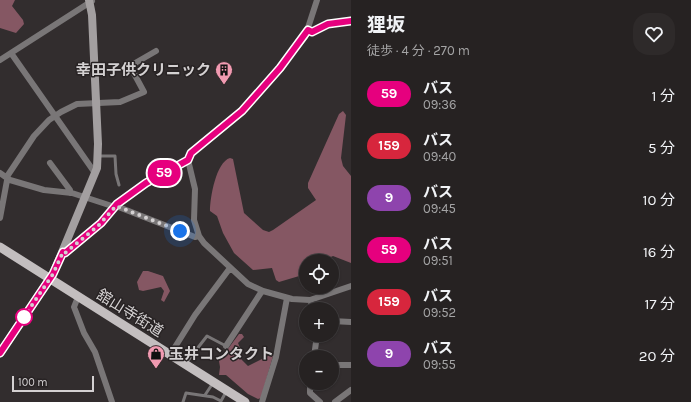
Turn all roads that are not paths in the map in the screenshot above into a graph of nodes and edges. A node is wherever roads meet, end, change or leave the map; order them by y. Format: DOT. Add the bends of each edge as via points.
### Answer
graph roads {
  1 [pos="317,0"];
  2 [pos="91,1"];
  3 [pos="351,21"];
  4 [pos="308,30"];
  5 [pos="156,52"];
  6 [pos="11,53"];
  7 [pos="0,60"];
  8 [pos="96,103"];
  9 [pos="54,116"];
  10 [pos="98,156"];
  11 [pos="188,160"];
  12 [pos="50,163"];
  13 [pos="0,173"];
  14 [pos="95,173"];
  15 [pos="7,178"];
  16 [pos="119,185"];
  17 [pos="70,193"];
  18 [pos="86,197"];
  19 [pos="116,206"];
  20 [pos="0,218"];
  21 [pos="199,236"];
  22 [pos="0,247"];
  23 [pos="63,252"];
  24 [pos="230,268"];
  25 [pos="50,279"];
  26 [pos="351,286"];
  27 [pos="262,291"];
  28 [pos="78,297"];
  29 [pos="287,298"];
  30 [pos="310,300"];
  31 [pos="339,321"];
  32 [pos="351,322"];
  33 [pos="226,346"];
  34 [pos="0,353"];
  35 [pos="170,355"];
  36 [pos="339,364"];
  37 [pos="186,365"];
  38 [pos="351,365"];
  39 [pos="214,382"];
  40 [pos="227,390"];
  41 [pos="310,390"];
  42 [pos="351,390"];
  43 [pos="205,395"];
  44 [pos="112,402"];
  45 [pos="183,402"];
  46 [pos="245,402"];
  47 [pos="262,402"];
  48 [pos="320,402"];
  49 [pos="335,402"];
  1 -- 4 [label="street"];
  2 -- 6 [label="street"];
  2 -- 8 [label="street"];
  3 -- 4 [label="street" via="328,24 312,32"];
  4 -- 11 [label="street" via="280,68 242,111 191,153"];
  5 -- 8 [label="street" via="130,66 144,92 123,101"];
  6 -- 7 [label="street"];
  6 -- 9 [label="street"];
  8 -- 9 [label="street" via="77,104"];
  8 -- 10 [label="street"];
  9 -- 14 [label="street"];
  9 -- 15 [label="street" via="34,136"];
  10 -- 14 [label="street"];
  10 -- 16 [label="lane" via="115,156"];
  11 -- 19 [label="lane" via="146,183"];
  11 -- 21 [label="street" via="195,189 194,220"];
  12 -- 17 [label="street"];
  13 -- 15 [label="street"];
  14 -- 18 [label="street"];
  15 -- 17 [label="street" via="48,191"];
  15 -- 20 [label="street"];
  17 -- 18 [label="street"];
  18 -- 19 [label="street"];
  18 -- 23 [label="street"];
  19 -- 21 [label="street" via="195,237"];
  19 -- 23 [label="street" via="98,226"];
  21 -- 24 [label="street"];
  22 -- 25 [label="main road, 舘山寺街道"];
  23 -- 25 [label="street"];
  24 -- 27 [label="street" via="248,284"];
  24 -- 35 [label="street" via="195,315"];
  25 -- 28 [label="main road, 舘山寺街道"];
  25 -- 34 [label="street"];
  26 -- 30 [label="street"];
  27 -- 29 [label="street"];
  27 -- 33 [label="street"];
  28 -- 35 [label="main road, 舘山寺街道"];
  28 -- 44 [label="street" via="74,308 95,352"];
  29 -- 30 [label="street"];
  29 -- 47 [label="street" via="276,357"];
  31 -- 32 [label="street"];
  33 -- 37 [label="lane" via="207,336"];
  35 -- 37 [label="main road, 舘山寺街道"];
  36 -- 38 [label="street"];
  37 -- 39 [label="main road, 舘山寺街道"];
  39 -- 40 [label="main road, 舘山寺街道"];
  39 -- 43 [label="lane"];
  40 -- 43 [label="lane" via="220,401"];
  40 -- 46 [label="main road, 舘山寺街道"];
  41 -- 48 [label="street"];
  42 -- 49 [label="street"];
  43 -- 45 [label="lane" via="186,393"];
}
